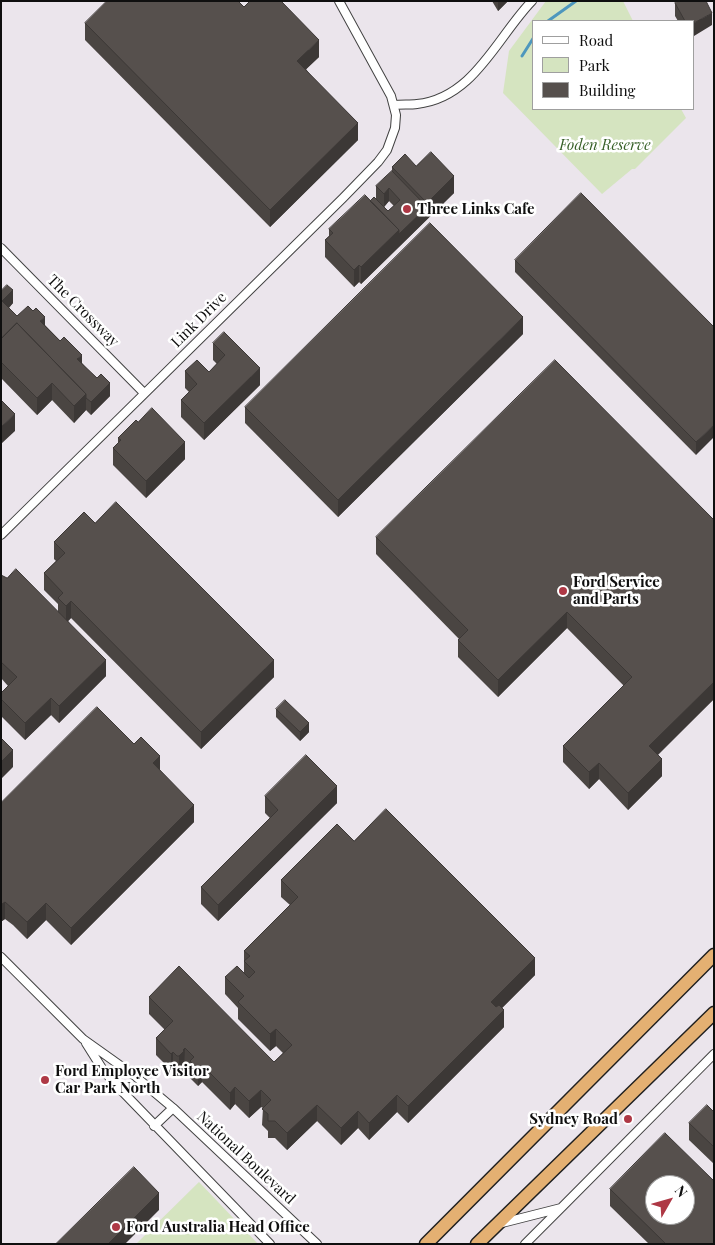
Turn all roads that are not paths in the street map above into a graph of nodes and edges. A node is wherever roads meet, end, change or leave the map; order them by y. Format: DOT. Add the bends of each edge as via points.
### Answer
graph roads {
  1 [pos="339,1"];
  2 [pos="532,1"];
  3 [pos="394,104"];
  4 [pos="1,248"];
  5 [pos="144,393"];
  6 [pos="1,535"];
  7 [pos="714,954"];
  8 [pos="1,957"];
  9 [pos="714,1013"];
  10 [pos="83,1040"];
  11 [pos="714,1054"];
  12 [pos="172,1108"];
  13 [pos="154,1126"];
  14 [pos="561,1208"];
  15 [pos="496,1225"];
  16 [pos="270,1244"];
  17 [pos="317,1244"];
  18 [pos="426,1244"];
  19 [pos="477,1244"];
  20 [pos="525,1244"];
  1 -- 3 [label="street"];
  2 -- 3 [label="street" via="480,68 457,88 435,100"];
  3 -- 5 [label="street, Link Drive" via="396,115 391,140 378,162"];
  4 -- 5 [label="street, The Crossway"];
  5 -- 6 [label="street, Link Drive"];
  7 -- 18 [label="highway"];
  8 -- 10 [label="street, National Boulevard"];
  9 -- 15 [label="highway"];
  10 -- 12 [label="street, National Boulevard" via="135,1076"];
  10 -- 13 [label="street, National Boulevard" via="103,1070"];
  11 -- 14 [label="street"];
  12 -- 13 [label="street"];
  12 -- 17 [label="street, National Boulevard"];
  13 -- 16 [label="street, National Boulevard"];
  14 -- 15 [label="street"];
  14 -- 20 [label="street"];
  15 -- 19 [label="highway"];
}
